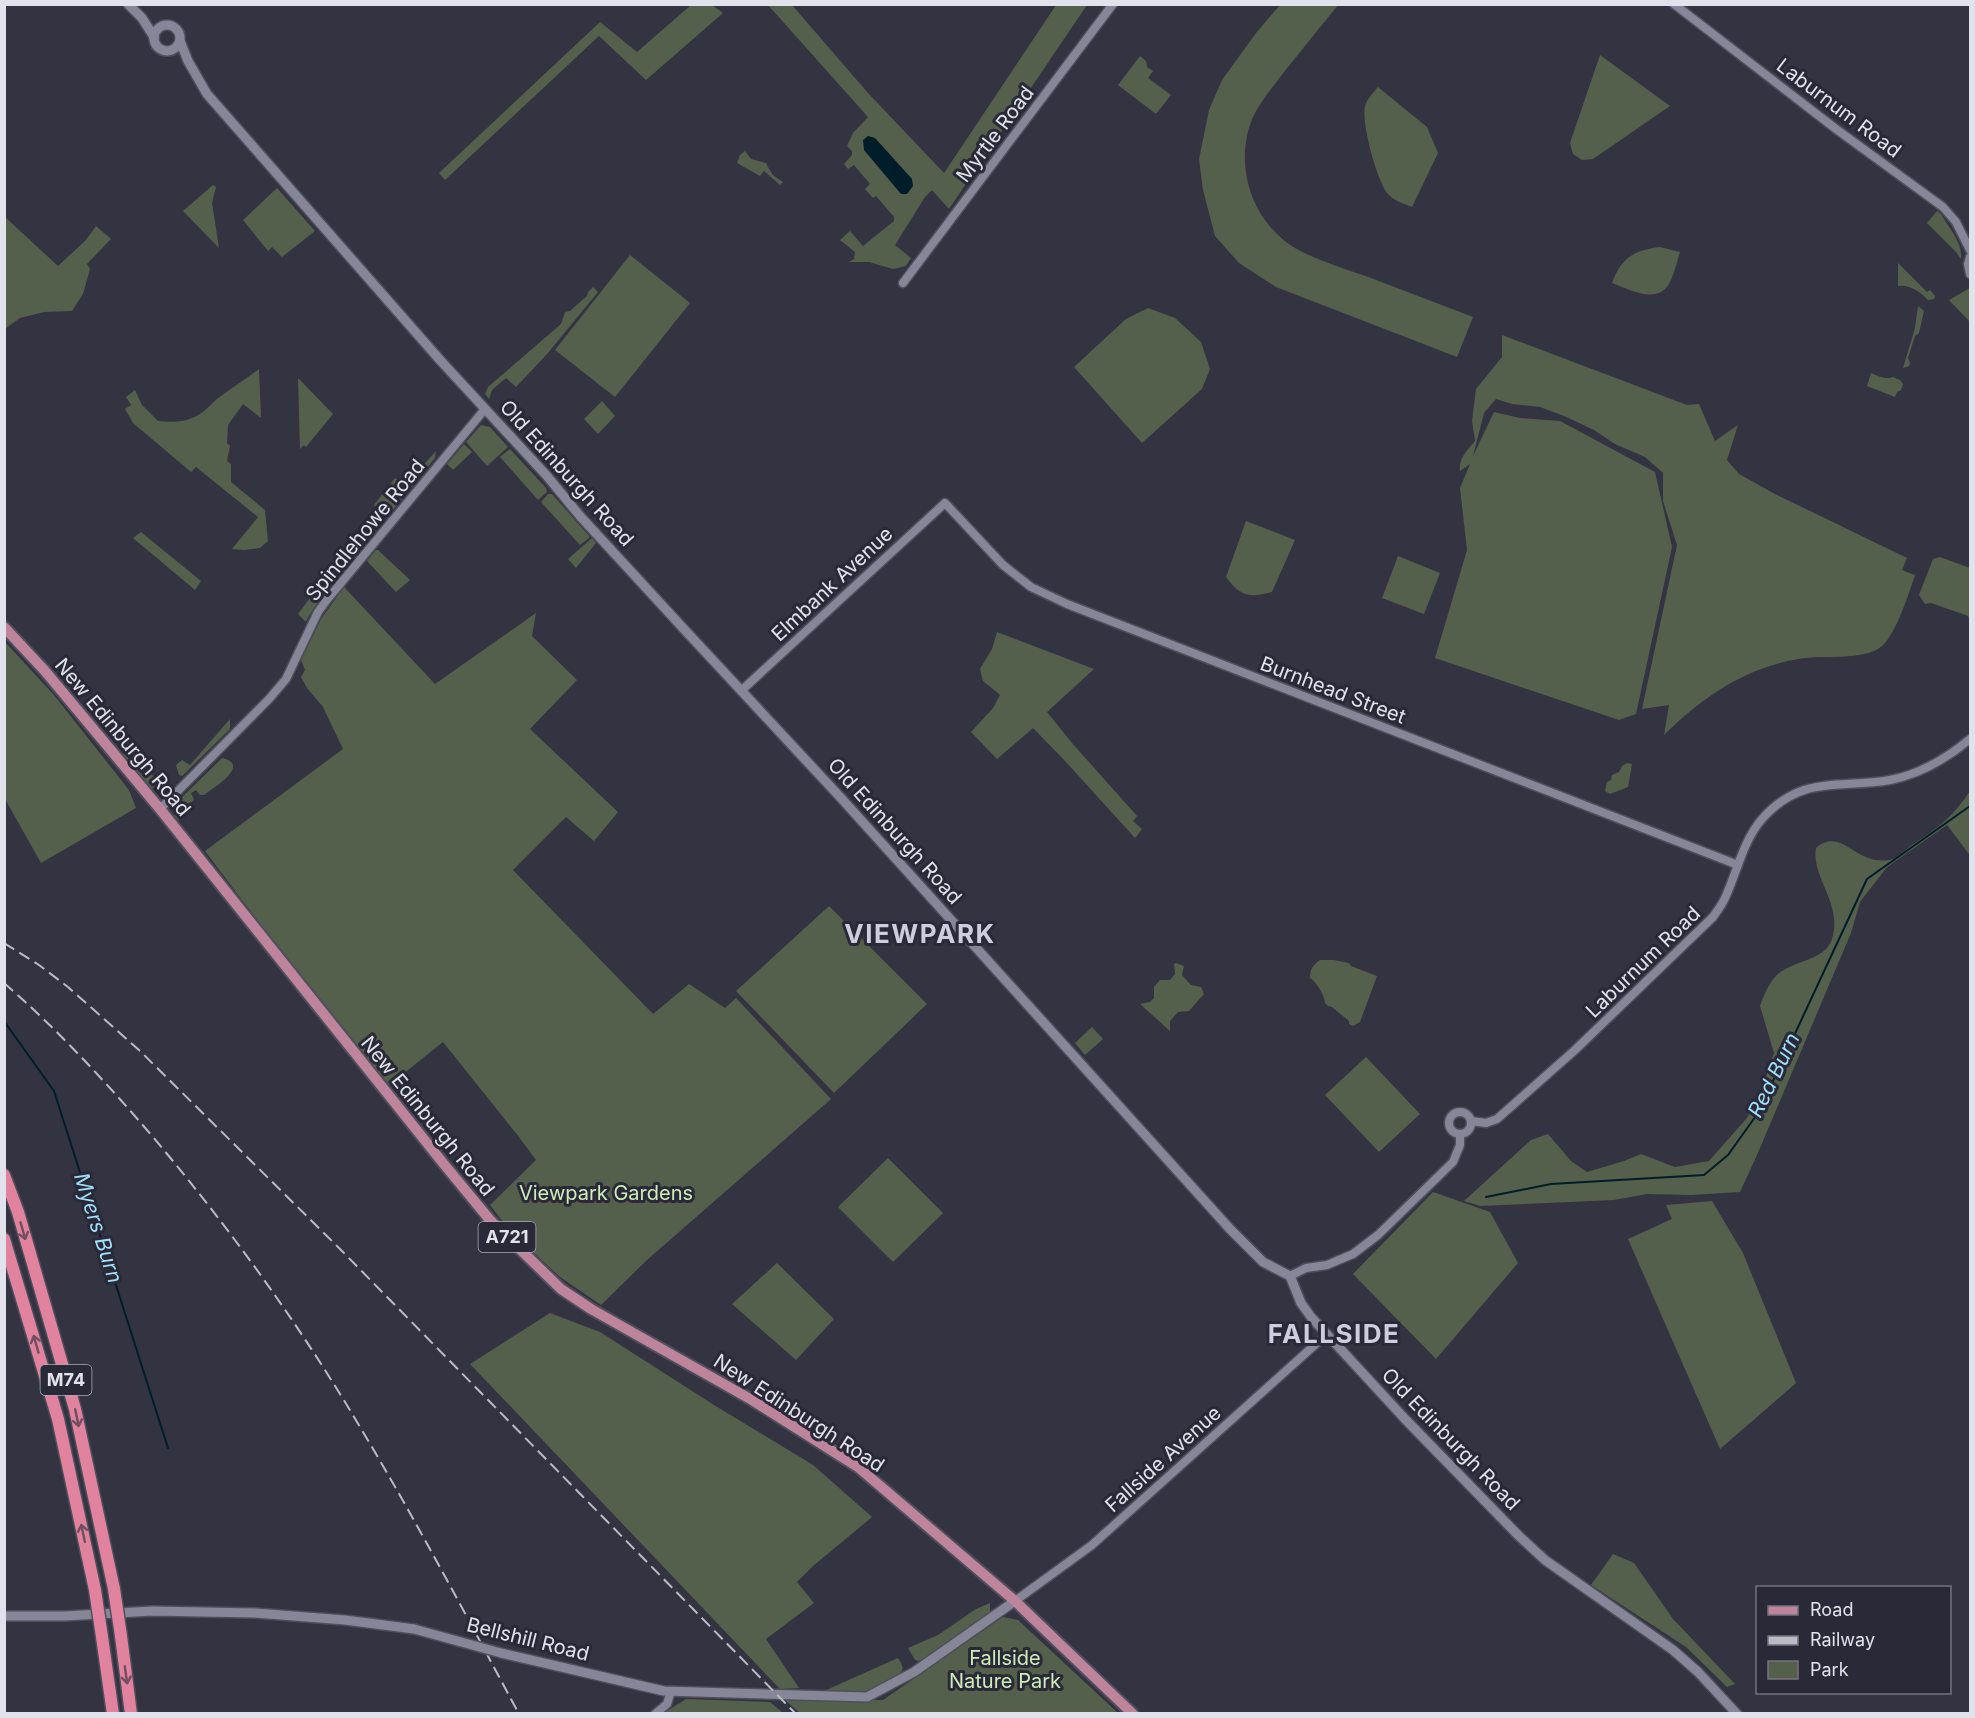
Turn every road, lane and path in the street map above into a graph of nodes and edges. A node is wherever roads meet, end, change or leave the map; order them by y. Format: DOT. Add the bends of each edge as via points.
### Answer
graph roads {
  1 [pos="128,4"];
  2 [pos="1113,4"];
  3 [pos="1674,4"];
  4 [pos="142,18"];
  5 [pos="165,25"];
  6 [pos="154,37"];
  7 [pos="180,41"];
  8 [pos="170,51"];
  9 [pos="188,60"];
  10 [pos="1971,250"];
  11 [pos="1971,256"];
  12 [pos="1971,274"];
  13 [pos="903,283"];
  14 [pos="485,409"];
  15 [pos="945,503"];
  16 [pos="4,627"];
  17 [pos="742,690"];
  18 [pos="1971,739"];
  19 [pos="160,809"];
  20 [pos="1738,865"];
  21 [pos="1471,1120"];
  22 [pos="1460,1134"];
  23 [pos="4,1175"];
  24 [pos="4,1239"];
  25 [pos="1290,1276"];
  26 [pos="1327,1334"];
  27 [pos="1015,1601"];
  28 [pos="4,1616"];
  29 [pos="671,1691"];
  30 [pos="113,1713"];
  31 [pos="131,1713"];
  32 [pos="655,1713"];
  33 [pos="1133,1713"];
  34 [pos="1737,1713"];
  1 -- 4 [label="main road, Old Edinburgh Road"];
  2 -- 13 [label="street, Myrtle Road"];
  3 -- 10 [label="street, Laburnum Road" via="1943,207"];
  4 -- 5 [label="main road, Old Edinburgh Road"];
  4 -- 6 [label="main road, Old Edinburgh Road"];
  5 -- 6 [label="main road"];
  5 -- 7 [label="main road, Old Edinburgh Road" via="178,30"];
  6 -- 8 [label="main road, Old Edinburgh Road" via="159,48"];
  7 -- 8 [label="main road"];
  7 -- 9 [label="main road, Old Edinburgh Road"];
  8 -- 9 [label="main road, Old Edinburgh Road"];
  9 -- 14 [label="main road, Old Edinburgh Road" via="207,94"];
  11 -- 12 [label="street"];
  14 -- 17 [label="main road, Old Edinburgh Road"];
  14 -- 19 [label="street, Spindlehowe Road" via="326,601 286,679"];
  15 -- 17 [label="street, Elmbank Avenue"];
  15 -- 20 [label="street, Burnhead Street" via="1003,565 1031,587 1067,604"];
  16 -- 19 [label="main road, New Edinburgh Road / A721"];
  17 -- 25 [label="main road, Old Edinburgh Road" via="1230,1229 1263,1262"];
  18 -- 20 [label="street, Laburnum Road" via="1932,767 1910,775 1828,784 1786,798 1761,820"];
  19 -- 27 [label="main road, New Edinburgh Road / A721" via="489,1220 561,1289 858,1467"];
  20 -- 21 [label="street, Laburnum Road" via="1725,899 1713,917 1668,962 1497,1119 1486,1123"];
  21 -- 22 [label="street, Laburnum Road" via="1469,1130"];
  21 -- 22 [label="street, Laburnum Road" via="1464,1113 1451,1116 1450,1128"];
  22 -- 25 [label="street, Laburnum Road" via="1453,1162 1378,1235 1353,1254"];
  23 -- 31 [label="highway, M74, one-way, bridge" via="75,1408 114,1589"];
  30 -- 24 [label="highway, M74, one-way, bridge" via="95,1590 58,1419"];
  25 -- 26 [label="main road, Old Edinburgh Road" via="1301,1303"];
  26 -- 27 [label="street, Fallside Avenue" via="1092,1545"];
  26 -- 34 [label="main road, Old Edinburgh Road" via="1528,1544 1673,1650"];
  27 -- 29 [label="main road, Bellshill Road" via="914,1672 867,1697"];
  27 -- 33 [label="main road, New Edinburgh Road / A721"];
  28 -- 29 [label="main road, Bellshill Road, bridge" via="152,1611 345,1620 414,1629"];
  29 -- 32 [label="street" via="666,1704"];
}
